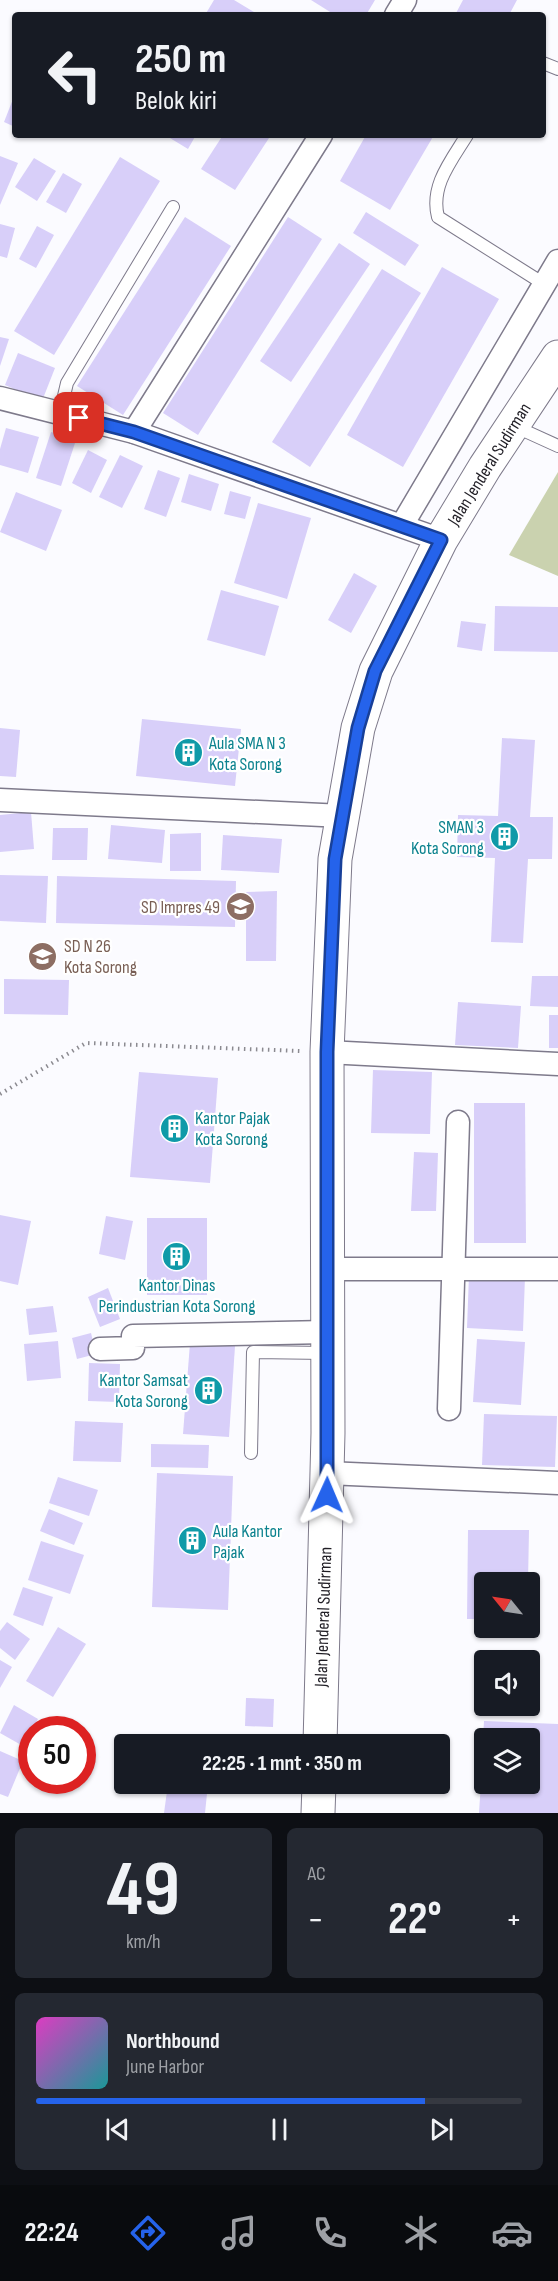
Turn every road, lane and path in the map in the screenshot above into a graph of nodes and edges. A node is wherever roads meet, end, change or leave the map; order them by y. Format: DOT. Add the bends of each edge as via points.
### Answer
graph roads {
  1 [pos="319,138"];
  2 [pos="465,138"];
  3 [pos="173,207"];
  4 [pos="558,261"];
  5 [pos="544,284"];
  6 [pos="558,357"];
  7 [pos="0,398"];
  8 [pos="60,413"];
  9 [pos="513,426"];
  10 [pos="134,432"];
  11 [pos="558,446"];
  12 [pos="402,525"];
  13 [pos="441,540"];
  14 [pos="0,800"];
  15 [pos="343,816"];
  16 [pos="327,1052"];
  17 [pos="558,1064"];
  18 [pos="0,1094"];
  19 [pos="458,1122"];
  20 [pos="326,1269"];
  21 [pos="558,1269"];
  22 [pos="452,1271"];
  23 [pos="327,1342"];
  24 [pos="100,1349"];
  25 [pos="449,1409"];
  26 [pos="251,1453"];
  27 [pos="327,1473"];
  28 [pos="558,1484"];
  29 [pos="320,1734"];
  30 [pos="319,1794"];
  31 [pos="318,1813"];
  1 -- 10 [label="street"];
  2 -- 5 [label="lane" via="442,175 434,202 438,217"];
  3 -- 8 [label="lane" via="67,383"];
  4 -- 5 [label="street"];
  5 -- 12 [label="street"];
  6 -- 9 [label="main road, Jalan Jenderal Sudirman"];
  7 -- 8 [label="street"];
  8 -- 10 [label="street"];
  9 -- 11 [label="lane"];
  9 -- 13 [label="main road, Jalan Jenderal Sudirman"];
  10 -- 12 [label="street"];
  12 -- 13 [label="street"];
  13 -- 15 [label="main road, Jalan Jenderal Sudirman" via="375,671 358,728"];
  14 -- 15 [label="street"];
  15 -- 16 [label="main road, Jalan Jenderal Sudirman" via="335,859"];
  16 -- 17 [label="street"];
  16 -- 18 [label="path" via="86,1043"];
  16 -- 20 [label="main road, Jalan Jenderal Sudirman"];
  19 -- 22 [label="street"];
  20 -- 22 [label="street"];
  20 -- 23 [label="main road, Jalan Jenderal Sudirman"];
  21 -- 22 [label="street"];
  22 -- 25 [label="street"];
  23 -- 24 [label="street" via="133,1336 133,1348"];
  23 -- 26 [label="lane" via="253,1352"];
  23 -- 27 [label="main road, Jalan Jenderal Sudirman"];
  27 -- 28 [label="street"];
  27 -- 29 [label="main road, Jalan Jenderal Sudirman"];
  30 -- 31 [label="main road"];
}
